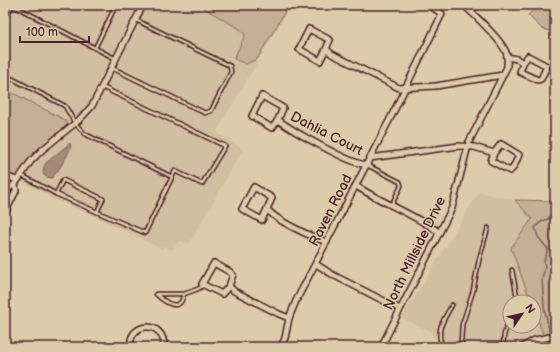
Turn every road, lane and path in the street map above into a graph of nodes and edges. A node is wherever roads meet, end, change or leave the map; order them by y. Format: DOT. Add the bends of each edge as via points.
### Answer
graph roads {
  1 [pos="116,5"];
  2 [pos="143,5"];
  3 [pos="430,5"];
  4 [pos="464,5"];
  5 [pos="477,5"];
  6 [pos="13,6"];
  7 [pos="471,11"];
  8 [pos="5,20"];
  9 [pos="136,20"];
  10 [pos="95,48"];
  11 [pos="326,49"];
  12 [pos="507,57"];
  13 [pos="117,59"];
  14 [pos="523,63"];
  15 [pos="112,68"];
  16 [pos="5,75"];
  17 [pos="503,76"];
  18 [pos="102,87"];
  19 [pos="405,89"];
  20 [pos="278,120"];
  21 [pos="76,123"];
  22 [pos="467,146"];
  23 [pos="494,153"];
  24 [pos="370,158"];
  25 [pos="367,165"];
  26 [pos="20,175"];
  27 [pos="5,176"];
  28 [pos="172,177"];
  29 [pos="16,182"];
  30 [pos="356,186"];
  31 [pos="56,194"];
  32 [pos="5,197"];
  33 [pos="391,206"];
  34 [pos="267,209"];
  35 [pos="97,212"];
  36 [pos="5,213"];
  37 [pos="488,228"];
  38 [pos="440,232"];
  39 [pos="327,242"];
  40 [pos="316,264"];
  41 [pos="512,270"];
  42 [pos="204,285"];
  43 [pos="228,286"];
  44 [pos="184,294"];
  45 [pos="516,294"];
  46 [pos="452,305"];
  47 [pos="400,309"];
  48 [pos="289,318"];
  49 [pos="504,334"];
  50 [pos="555,336"];
  51 [pos="283,346"];
  52 [pos="131,347"];
  53 [pos="165,347"];
  54 [pos="381,347"];
  55 [pos="442,347"];
  56 [pos="462,347"];
  57 [pos="503,347"];
  58 [pos="522,347"];
  1 -- 10 [label="lane"];
  2 -- 9 [label="street"];
  3 -- 19 [label="street, Raven Road" via="442,14"];
  4 -- 7 [label="street"];
  5 -- 7 [label="street"];
  6 -- 8 [label="lane"];
  6 -- 10 [label="lane"];
  7 -- 12 [label="street" via="500,44"];
  9 -- 13 [label="street"];
  9 -- 15 [label="lane" via="230,66 231,72 211,111 205,113"];
  10 -- 13 [label="lane"];
  11 -- 11 [label="street" via="330,40 309,29 299,49 320,61"];
  11 -- 19 [label="street" via="396,87"];
  12 -- 14 [label="street"];
  12 -- 17 [label="street, North Millside Drive" via="507,67"];
  13 -- 15 [label="street"];
  14 -- 14 [label="street" via="528,56 547,66 538,80 520,72"];
  15 -- 18 [label="street"];
  16 -- 21 [label="lane" via="66,106"];
  17 -- 19 [label="street"];
  17 -- 22 [label="street, North Millside Drive"];
  18 -- 21 [label="street" via="89,110"];
  18 -- 28 [label="lane" via="225,146 202,184 175,171"];
  19 -- 24 [label="street, Raven Road"];
  20 -- 20 [label="street, Dahlia Court" via="283,108 262,96 252,116 272,128"];
  20 -- 25 [label="street, Dahlia Court" via="342,156"];
  21 -- 26 [label="street" via="42,150"];
  21 -- 28 [label="lane" via="85,134"];
  22 -- 23 [label="street"];
  22 -- 24 [label="street"];
  22 -- 38 [label="street, North Millside Drive" via="453,204"];
  23 -- 23 [label="street" via="501,144 519,155 510,171 491,161"];
  24 -- 25 [label="street, Raven Road"];
  25 -- 30 [label="street, Raven Road"];
  25 -- 33 [label="lane" via="400,182 401,186"];
  26 -- 29 [label="street"];
  26 -- 31 [label="lane"];
  27 -- 29 [label="street"];
  28 -- 35 [label="lane" via="145,233"];
  29 -- 32 [label="street" via="9,188"];
  29 -- 36 [label="street" via="16,191"];
  30 -- 33 [label="street"];
  30 -- 39 [label="street, Raven Road"];
  31 -- 35 [label="lane"];
  31 -- 35 [label="lane" via="63,180 103,199"];
  33 -- 38 [label="street"];
  34 -- 34 [label="street" via="272,198 254,187 242,209 262,220"];
  34 -- 39 [label="street" via="275,217"];
  37 -- 56 [label="lane" via="462,325"];
  38 -- 47 [label="street, North Millside Drive"];
  39 -- 40 [label="street, Raven Road"];
  40 -- 47 [label="street" via="333,276"];
  40 -- 48 [label="street, Raven Road"];
  41 -- 45 [label="lane"];
  42 -- 43 [label="street" via="222,294"];
  42 -- 43 [label="street" via="202,284 214,263 233,275"];
  42 -- 44 [label="lane"];
  43 -- 48 [label="street"];
  44 -- 44 [label="lane" via="158,293 156,294 172,305 181,302"];
  46 -- 55 [label="lane" via="439,331"];
  47 -- 54 [label="street, North Millside Drive"];
  48 -- 51 [label="street, Raven Road"];
  49 -- 57 [label="lane"];
  50 -- 58 [label="street" via="535,340"];
  52 -- 53 [label="street" via="134,334 139,329 148,327 160,333"];
}
